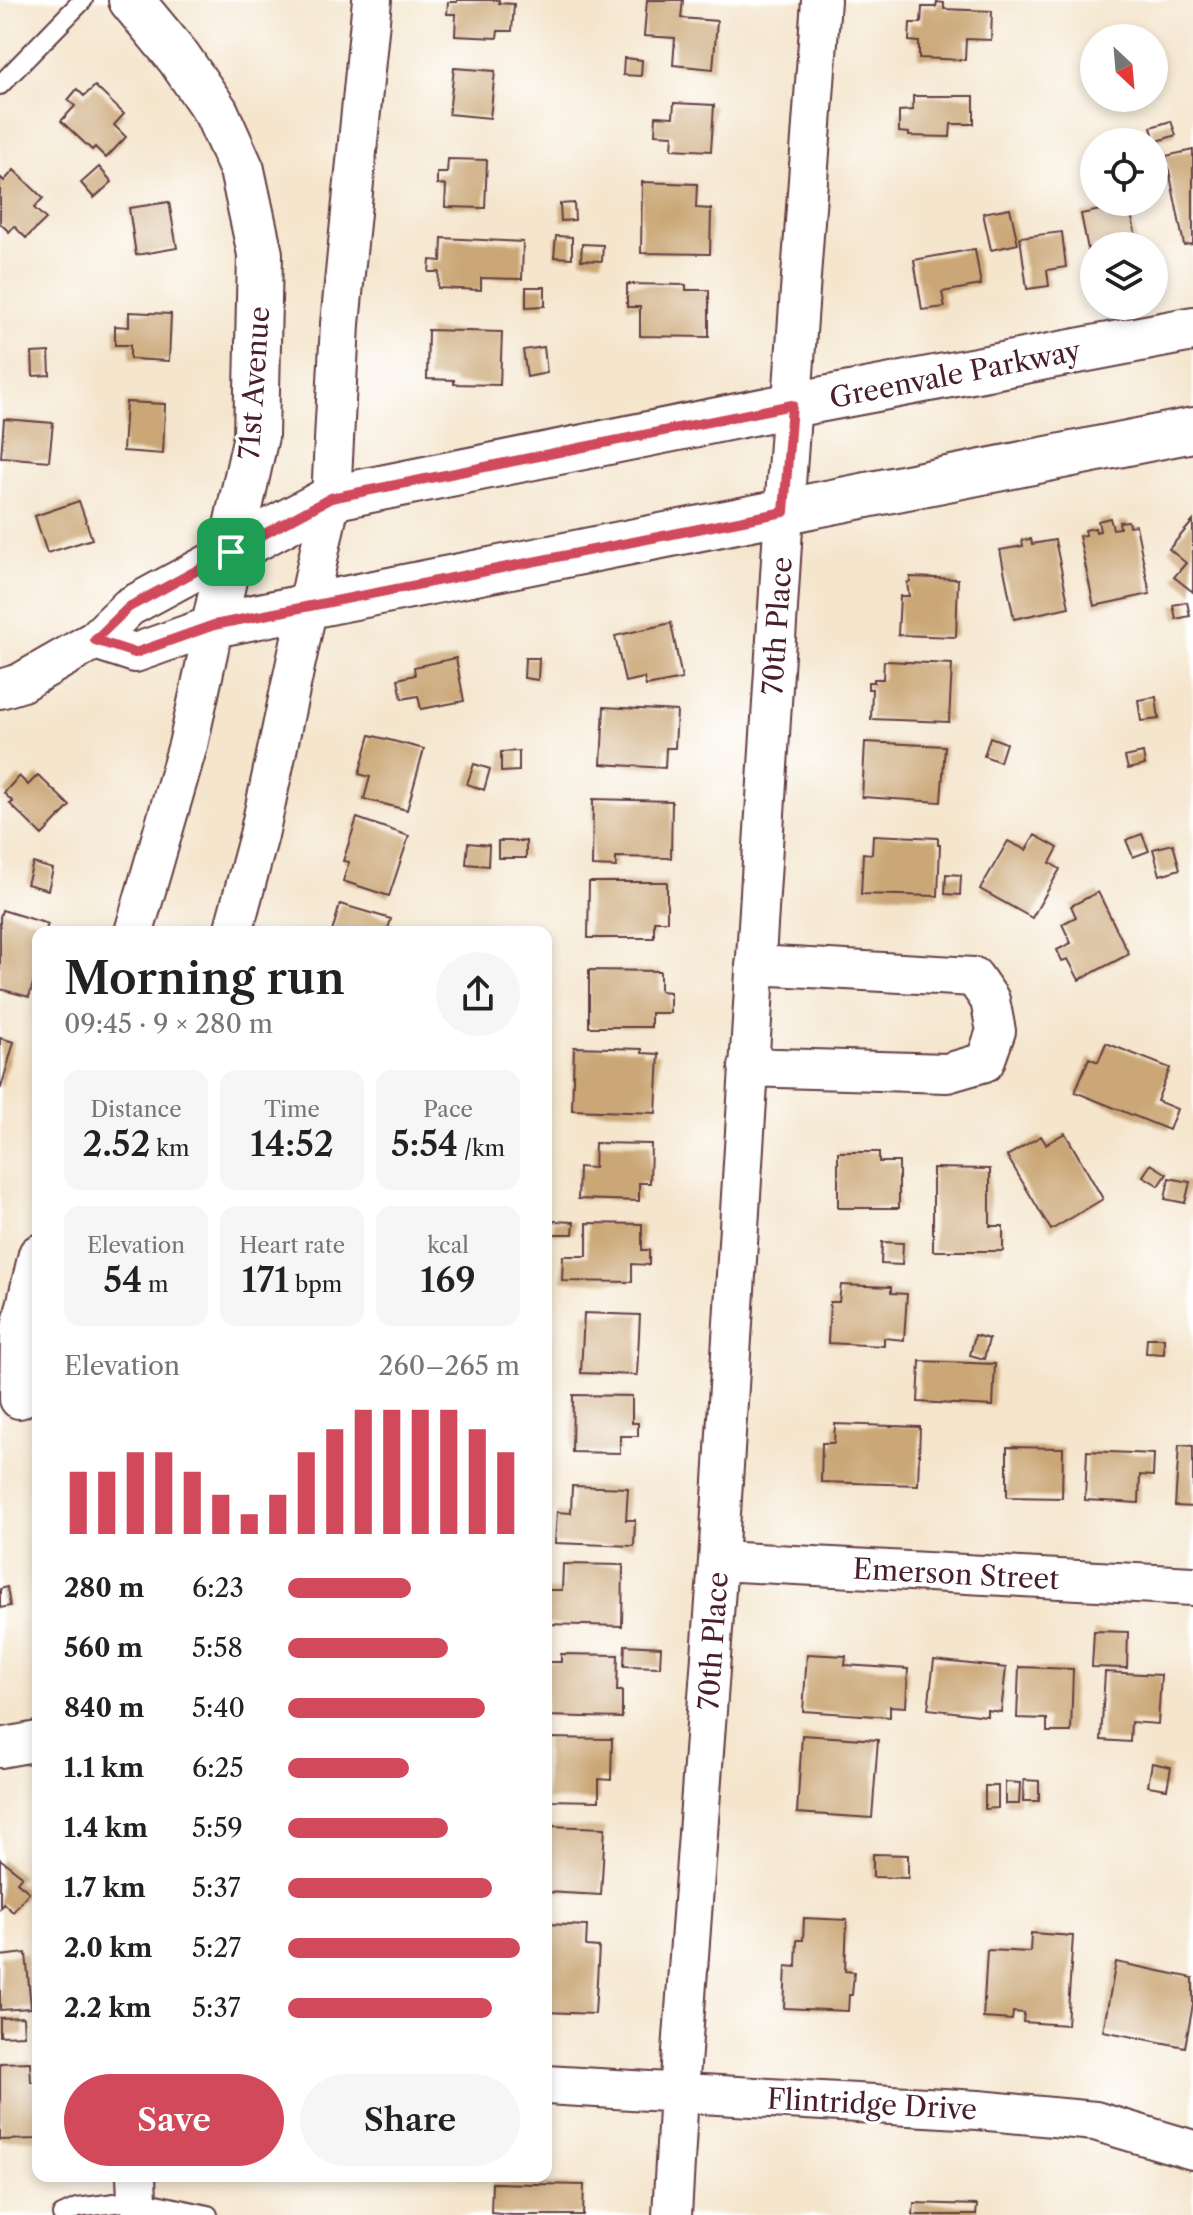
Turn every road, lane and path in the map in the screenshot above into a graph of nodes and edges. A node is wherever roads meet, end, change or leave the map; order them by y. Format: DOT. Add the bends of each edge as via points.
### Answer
graph roads {
  1 [pos="83,0"];
  2 [pos="131,0"];
  3 [pos="372,0"];
  4 [pos="821,0"];
  5 [pos="0,85"];
  6 [pos="1193,329"];
  7 [pos="792,405"];
  8 [pos="1193,430"];
  9 [pos="331,498"];
  10 [pos="784,512"];
  11 [pos="231,552"];
  12 [pos="309,605"];
  13 [pos="214,625"];
  14 [pos="95,640"];
  15 [pos="0,689"];
  16 [pos="136,926"];
  17 [pos="235,926"];
  18 [pos="755,965"];
  19 [pos="748,1067"];
  20 [pos="32,1280"];
  21 [pos="19,1402"];
  22 [pos="718,1561"];
  23 [pos="1193,1586"];
  24 [pos="32,1742"];
  25 [pos="0,1748"];
  26 [pos="552,2085"];
  27 [pos="679,2092"];
  28 [pos="1193,2150"];
  29 [pos="136,2188"];
  30 [pos="62,2215"];
  31 [pos="208,2215"];
  32 [pos="672,2215"];
  1 -- 5 [label="lane"];
  2 -- 11 [label="street, 71st Avenue" via="216,112 242,170 260,254 256,436"];
  3 -- 9 [label="street" via="340,324"];
  4 -- 7 [label="street, 70th Place"];
  6 -- 7 [label="street, Greenvale Parkway"];
  7 -- 9 [label="street, Greenvale Parkway"];
  7 -- 10 [label="street, 70th Place"];
  8 -- 10 [label="street"];
  9 -- 11 [label="street, Greenvale Parkway"];
  9 -- 12 [label="street"];
  10 -- 12 [label="street"];
  10 -- 18 [label="street, 70th Place"];
  11 -- 13 [label="street, 71st Avenue"];
  11 -- 14 [label="street, Greenvale Parkway" via="129,607"];
  12 -- 13 [label="street"];
  12 -- 17 [label="street"];
  13 -- 14 [label="street" via="135,653"];
  13 -- 16 [label="street, 71st Avenue" via="188,745"];
  14 -- 15 [label="street, Greenvale Parkway"];
  18 -- 19 [label="street, 70th Place"];
  18 -- 19 [label="street" via="974,977 990,1000 996,1031 985,1062 947,1073"];
  19 -- 22 [label="street, 70th Place"];
  20 -- 21 [label="street" via="20,1332"];
  22 -- 23 [label="street, Emerson Street"];
  22 -- 27 [label="street, 70th Place"];
  24 -- 25 [label="street"];
  26 -- 27 [label="street, Flintridge Drive"];
  27 -- 28 [label="street, Flintridge Drive" via="1095,2121"];
  27 -- 32 [label="street, 70th Place"];
  29 -- 30 [label="lane"];
  29 -- 31 [label="lane"];
}
